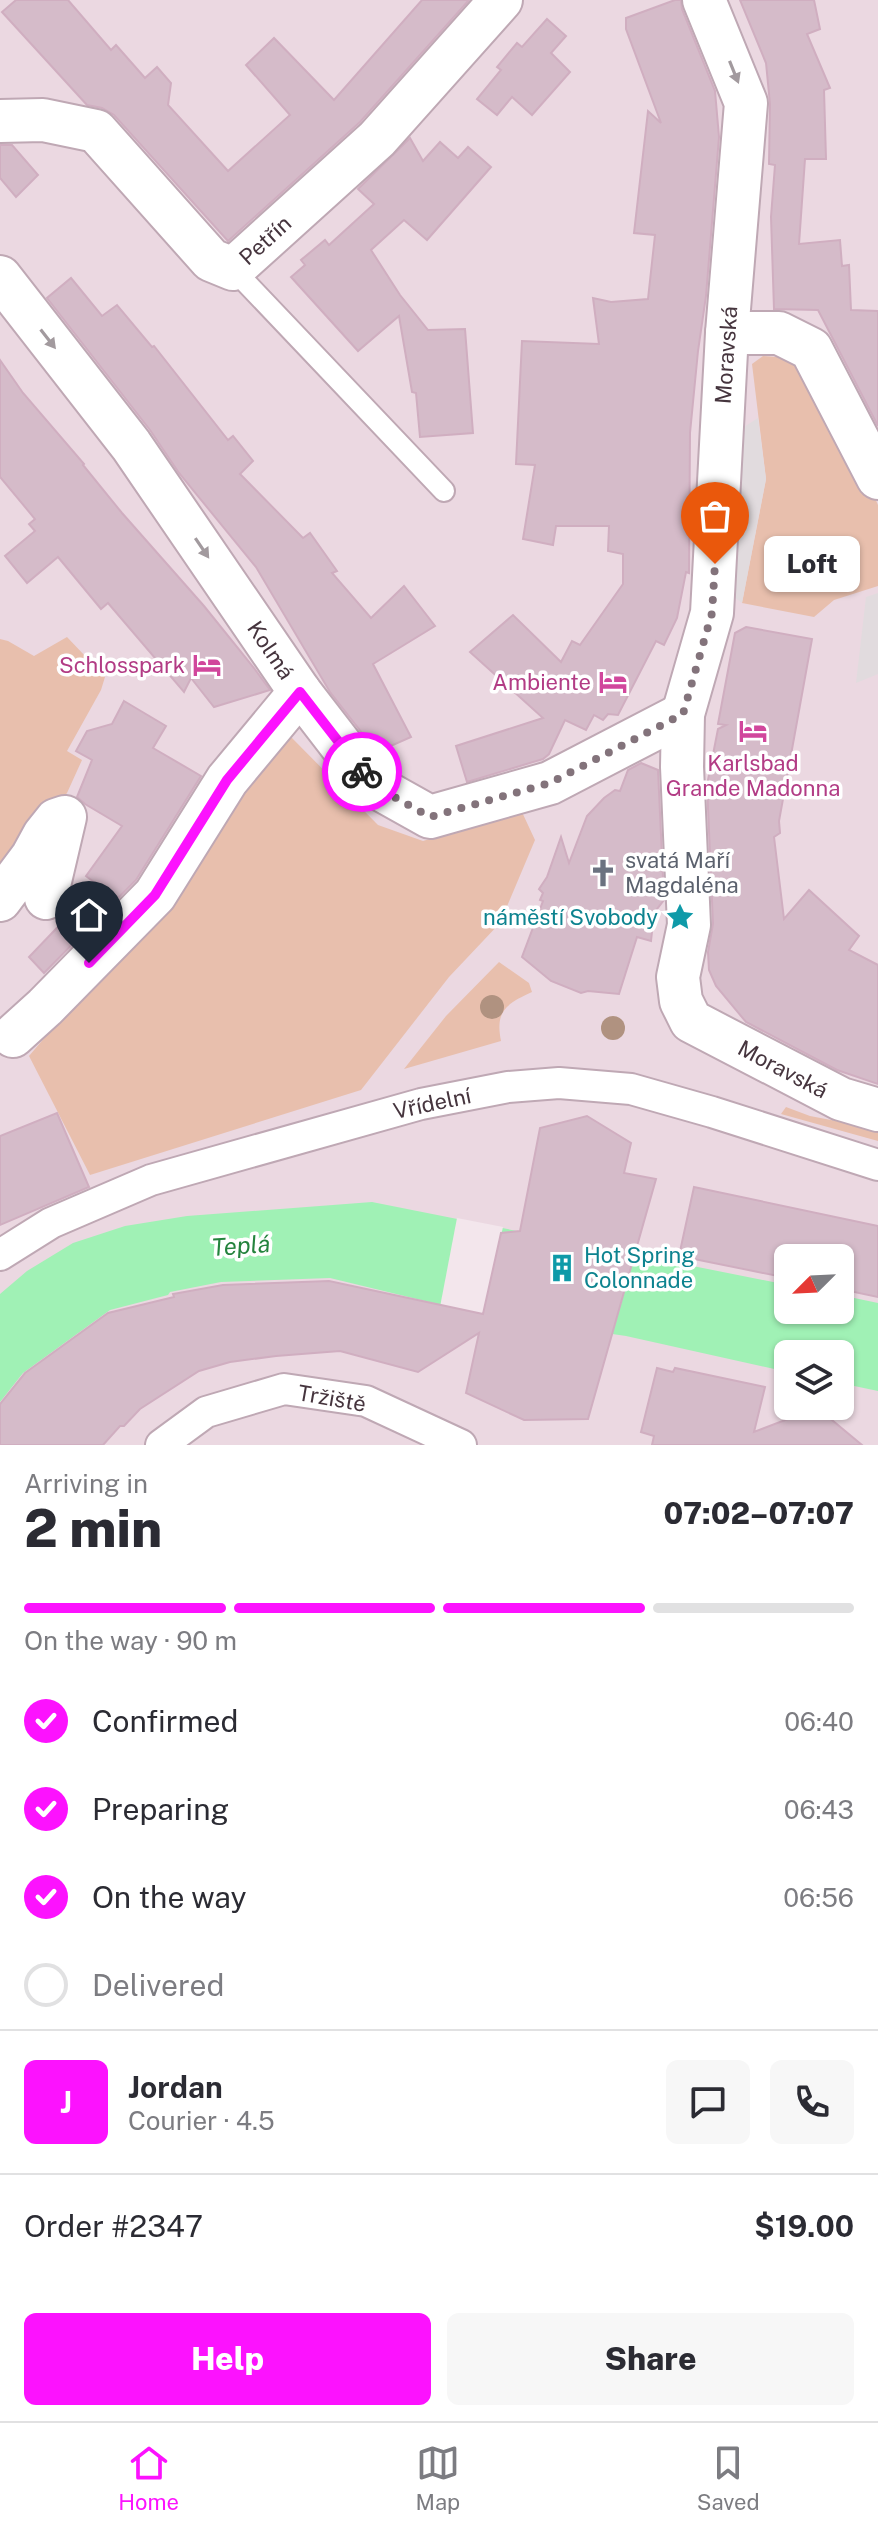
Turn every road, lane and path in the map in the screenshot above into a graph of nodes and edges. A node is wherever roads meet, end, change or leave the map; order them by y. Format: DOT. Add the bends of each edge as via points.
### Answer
graph roads {
  1 [pos="501,0"];
  2 [pos="704,0"];
  3 [pos="0,121"];
  4 [pos="233,269"];
  5 [pos="0,277"];
  6 [pos="727,333"];
  7 [pos="878,478"];
  8 [pos="444,491"];
  9 [pos="300,692"];
  10 [pos="683,714"];
  11 [pos="46,898"];
  12 [pos="0,900"];
  13 [pos="13,1036"];
  14 [pos="878,1110"];
  15 [pos="878,1165"];
  16 [pos="0,1255"];
  17 [pos="161,1445"];
  18 [pos="461,1445"];
  1 -- 4 [label="street, Petřín" via="377,139"];
  2 -- 6 [label="street, Moravská, one-way" via="746,103"];
  3 -- 4 [label="street, Petřín" via="43,120 96,131 211,260"];
  4 -- 8 [label="lane"];
  5 -- 9 [label="street, Kolmá, one-way" via="131,445"];
  6 -- 7 [label="street" via="779,333 811,349"];
  6 -- 10 [label="street, Moravská" via="712,613"];
  9 -- 10 [label="street, Kolmá" via="371,784 430,817 550,783"];
  9 -- 13 [label="street" via="227,780 155,895"];
  10 -- 14 [label="street, Moravská" via="689,925 678,977 681,1001 691,1021 841,1099"];
  11 -- 12 [label="street" via="65,817 50,827"];
  15 -- 16 [label="street, Vřídelní" via="631,1089 559,1083 508,1087 421,1104 151,1180 51,1223"];
  17 -- 18 [label="street, Tržiště" via="206,1412 284,1389 366,1401"];
}
